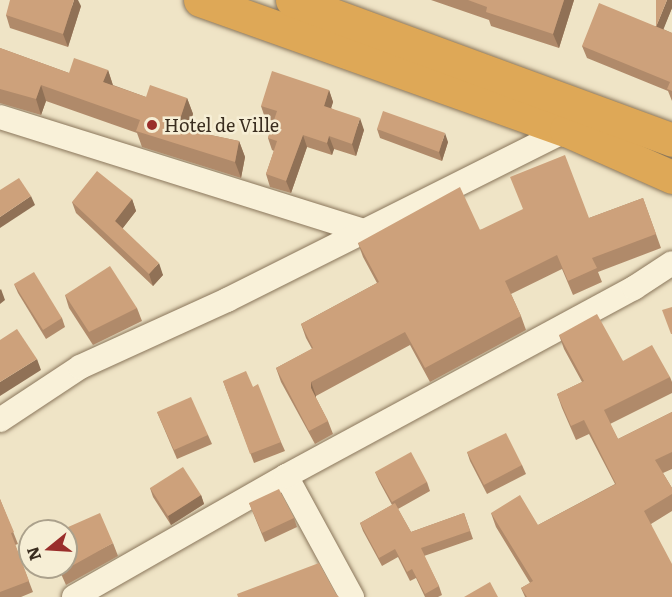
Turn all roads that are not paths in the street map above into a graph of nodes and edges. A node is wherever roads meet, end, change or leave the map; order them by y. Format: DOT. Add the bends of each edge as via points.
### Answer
graph roads {
  1 [pos="200,0"];
  2 [pos="292,0"];
  3 [pos="0,117"];
  4 [pos="566,130"];
  5 [pos="672,140"];
  6 [pos="672,177"];
  7 [pos="363,231"];
  8 [pos="672,264"];
  9 [pos="0,420"];
  10 [pos="286,476"];
  11 [pos="74,597"];
  12 [pos="352,597"];
  1 -- 4 [label="highway"];
  2 -- 5 [label="highway"];
  3 -- 7 [label="street"];
  4 -- 6 [label="highway"];
  4 -- 7 [label="street"];
  7 -- 9 [label="street" via="227,300 80,367"];
  8 -- 10 [label="street"];
  10 -- 11 [label="street"];
  10 -- 12 [label="street"];
}
